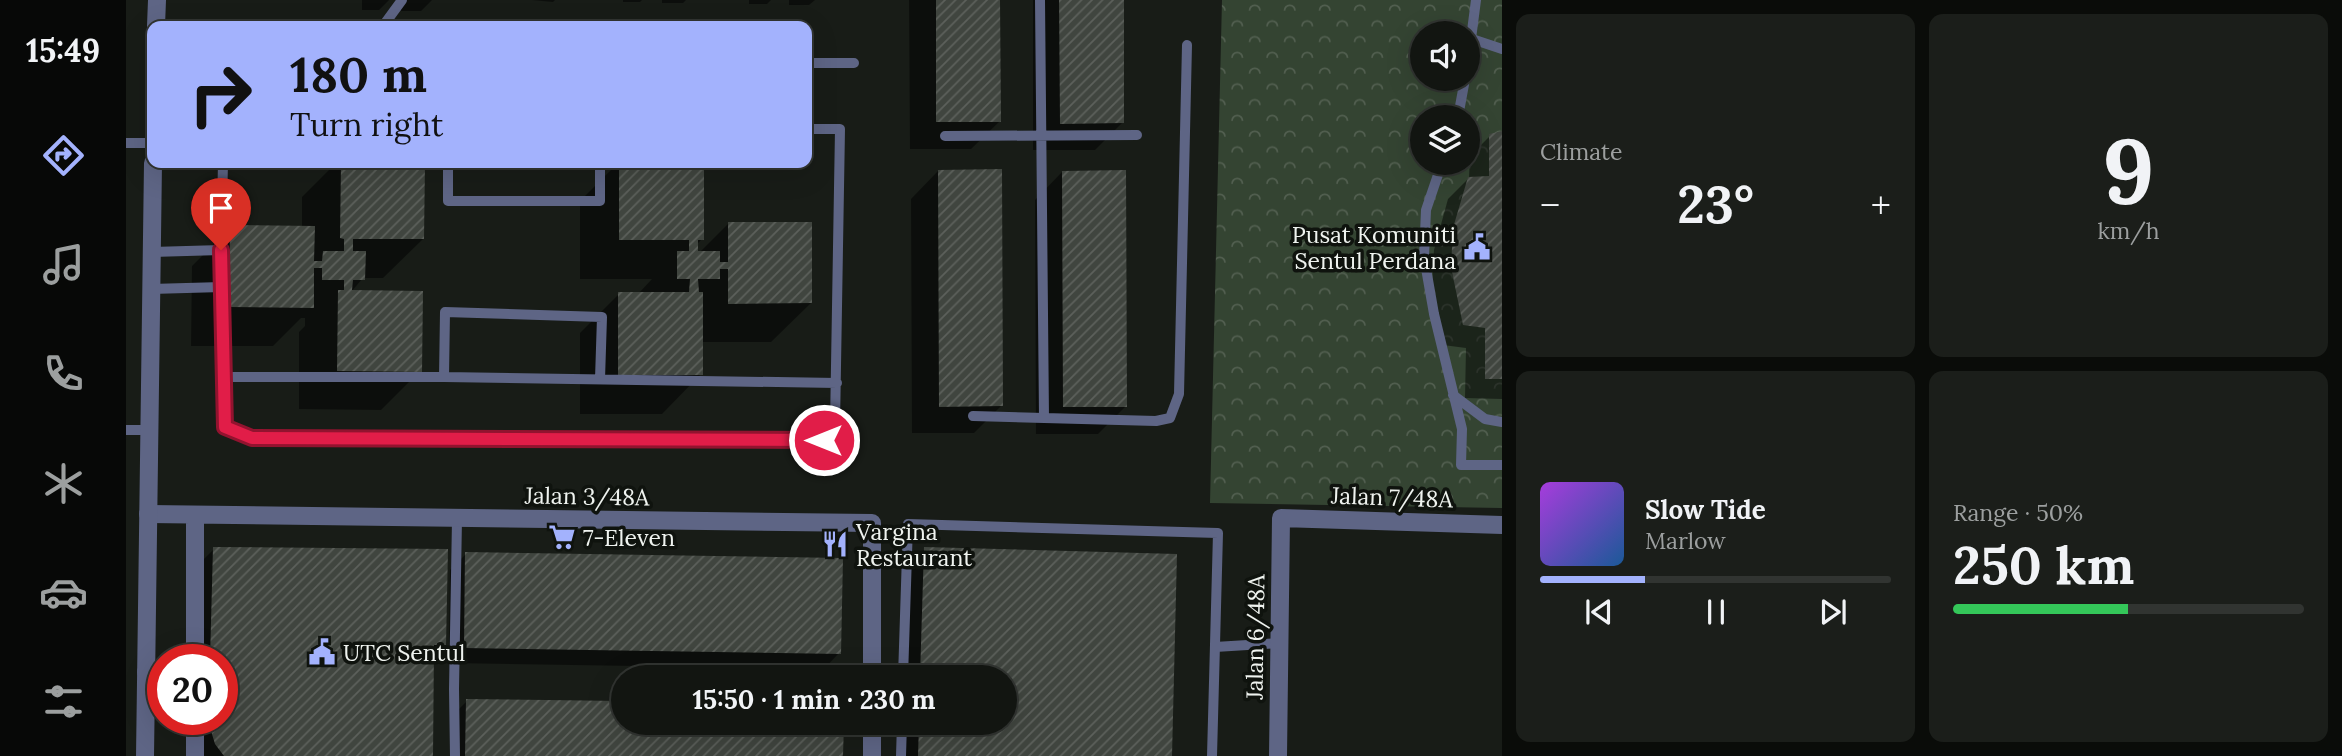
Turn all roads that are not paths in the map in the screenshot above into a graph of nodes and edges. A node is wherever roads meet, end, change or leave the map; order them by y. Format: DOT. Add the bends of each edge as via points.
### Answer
graph roads {
  1 [pos="157,0"];
  2 [pos="402,0"];
  3 [pos="1040,0"];
  4 [pos="1476,0"];
  5 [pos="156,21"];
  6 [pos="387,21"];
  7 [pos="1474,21"];
  8 [pos="1480,42"];
  9 [pos="1187,45"];
  10 [pos="1502,49"];
  11 [pos="812,63"];
  12 [pos="853,63"];
  13 [pos="812,129"];
  14 [pos="1137,135"];
  15 [pos="945,136"];
  16 [pos="1041,136"];
  17 [pos="126,143"];
  18 [pos="147,143"];
  19 [pos="153,168"];
  20 [pos="223,168"];
  21 [pos="448,168"];
  22 [pos="600,168"];
  23 [pos="1438,175"];
  24 [pos="221,250"];
  25 [pos="152,251"];
  26 [pos="222,287"];
  27 [pos="151,289"];
  28 [pos="224,377"];
  29 [pos="444,377"];
  30 [pos="600,379"];
  31 [pos="837,383"];
  32 [pos="1453,395"];
  33 [pos="974,416"];
  34 [pos="1045,418"];
  35 [pos="1502,422"];
  36 [pos="126,430"];
  37 [pos="149,430"];
  38 [pos="1502,465"];
  39 [pos="148,514"];
  40 [pos="195,515"];
  41 [pos="1281,518"];
  42 [pos="457,519"];
  43 [pos="1502,525"];
  44 [pos="1279,643"];
  45 [pos="153,644"];
  46 [pos="195,644"];
  47 [pos="1215,647"];
  48 [pos="872,665"];
  49 [pos="903,665"];
  50 [pos="147,735"];
  51 [pos="195,735"];
  52 [pos="872,735"];
  53 [pos="902,735"];
  54 [pos="145,756"];
  55 [pos="195,756"];
  56 [pos="455,756"];
  57 [pos="872,756"];
  58 [pos="901,756"];
  59 [pos="1212,756"];
  60 [pos="1278,756"];
  1 -- 5 [label="street"];
  2 -- 6 [label="lane"];
  3 -- 16 [label="lane"];
  4 -- 7 [label="lane"];
  8 -- 10 [label="lane"];
  9 -- 34 [label="lane" via="1179,394 1170,418"];
  11 -- 12 [label="lane"];
  13 -- 31 [label="lane" via="840,129"];
  14 -- 16 [label="lane"];
  15 -- 16 [label="lane"];
  16 -- 34 [label="lane"];
  17 -- 18 [label="lane"];
  19 -- 25 [label="street"];
  20 -- 24 [label="lane"];
  21 -- 22 [label="lane" via="448,201 600,201"];
  23 -- 32 [label="lane" via="1426,210 1424,257"];
  24 -- 25 [label="lane"];
  24 -- 26 [label="lane"];
  25 -- 27 [label="street"];
  26 -- 27 [label="lane"];
  26 -- 28 [label="lane"];
  27 -- 37 [label="street"];
  28 -- 29 [label="lane"];
  28 -- 31 [label="lane" via="225,427 252,438 824,440 835,425"];
  29 -- 30 [label="lane"];
  29 -- 30 [label="lane" via="445,312 602,317"];
  30 -- 31 [label="lane"];
  32 -- 35 [label="lane" via="1485,419"];
  32 -- 38 [label="lane" via="1462,429 1461,465"];
  33 -- 34 [label="lane"];
  36 -- 37 [label="lane"];
  37 -- 39 [label="street"];
  39 -- 40 [label="street, Jalan 3/48A"];
  39 -- 45 [label="street"];
  40 -- 42 [label="street, Jalan 3/48A"];
  40 -- 46 [label="street"];
  41 -- 43 [label="street, Jalan 7/48A"];
  41 -- 44 [label="street, Jalan 6/48A"];
  42 -- 48 [label="street, Jalan 3/48A" via="872,523"];
  42 -- 56 [label="lane"];
  44 -- 47 [label="lane"];
  44 -- 60 [label="street, Jalan 6/48A"];
  47 -- 49 [label="lane" via="1218,533 908,524"];
  47 -- 59 [label="lane"];
  50 -- 54 [label="street"];
  51 -- 55 [label="street"];
  52 -- 57 [label="street"];
  53 -- 58 [label="lane"];
}
